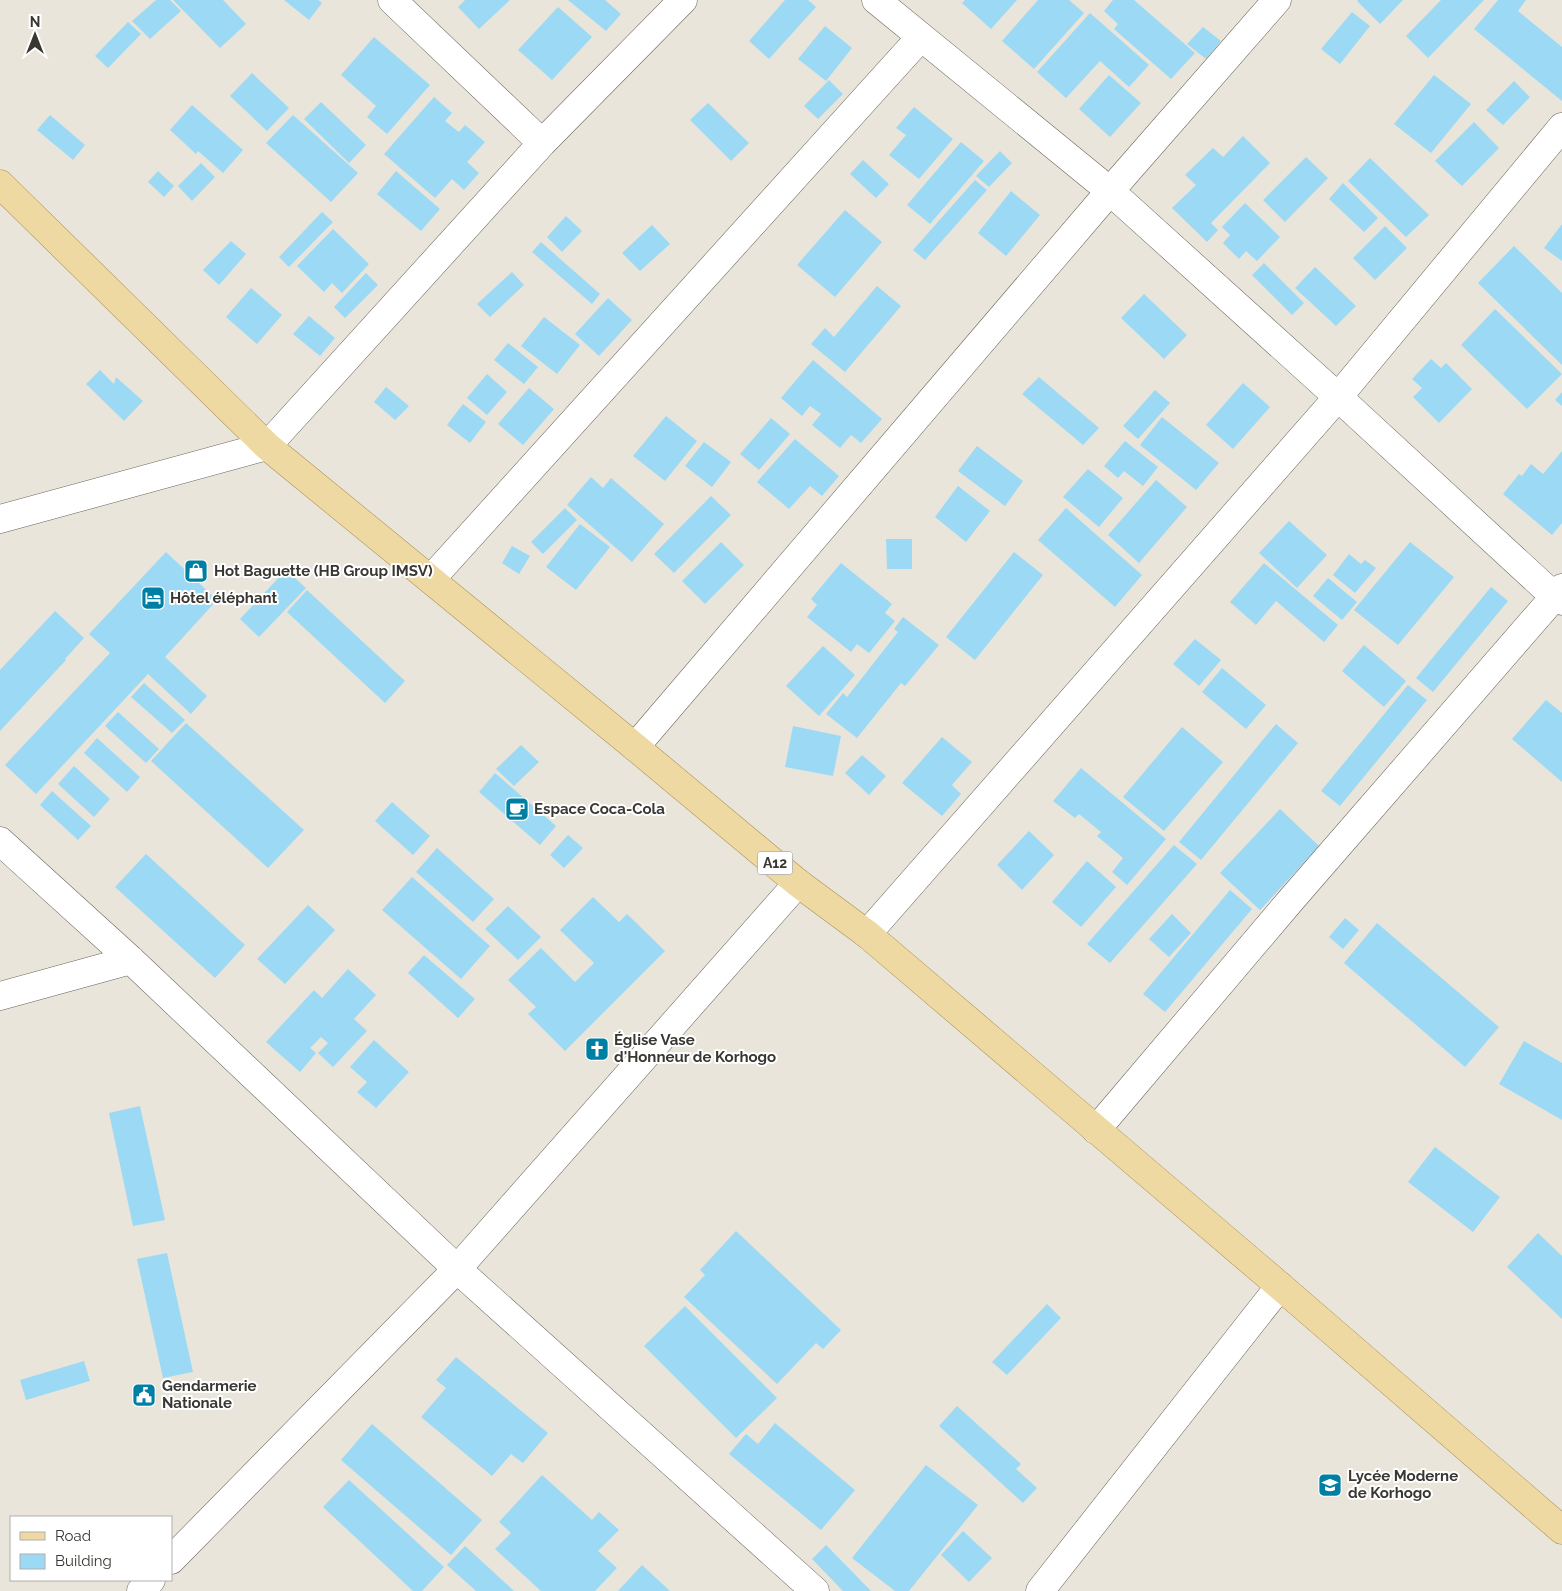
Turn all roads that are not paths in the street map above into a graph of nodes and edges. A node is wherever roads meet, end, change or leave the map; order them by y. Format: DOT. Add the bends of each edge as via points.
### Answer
graph roads {
  1 [pos="392,0"];
  2 [pos="683,0"];
  3 [pos="876,0"];
  4 [pos="1278,0"];
  5 [pos="922,37"];
  6 [pos="1562,127"];
  7 [pos="542,144"];
  8 [pos="0,184"];
  9 [pos="1110,192"];
  10 [pos="1338,397"];
  11 [pos="268,446"];
  12 [pos="0,519"];
  13 [pos="431,579"];
  14 [pos="1559,595"];
  15 [pos="635,746"];
  16 [pos="0,841"];
  17 [pos="798,883"];
  18 [pos="867,934"];
  19 [pos="132,960"];
  20 [pos="0,996"];
  21 [pos="1096,1130"];
  22 [pos="457,1269"];
  23 [pos="1280,1286"];
  24 [pos="1562,1530"];
  25 [pos="172,1559"];
  26 [pos="815,1591"];
  27 [pos="1040,1591"];
  1 -- 7 [label="street"];
  2 -- 7 [label="street"];
  3 -- 5 [label="street"];
  4 -- 9 [label="street"];
  5 -- 9 [label="street"];
  5 -- 13 [label="street"];
  6 -- 10 [label="street"];
  7 -- 11 [label="street"];
  8 -- 11 [label="main road, A12"];
  9 -- 10 [label="street"];
  9 -- 15 [label="street"];
  10 -- 14 [label="street"];
  10 -- 18 [label="street"];
  11 -- 12 [label="street"];
  11 -- 13 [label="main road, A12"];
  13 -- 15 [label="main road, A12"];
  14 -- 21 [label="street" via="1291,900"];
  15 -- 17 [label="main road, A12"];
  16 -- 19 [label="street"];
  17 -- 18 [label="main road, A12"];
  17 -- 22 [label="street"];
  18 -- 21 [label="main road, A12"];
  19 -- 20 [label="street"];
  19 -- 22 [label="street"];
  21 -- 23 [label="main road, A12"];
  22 -- 25 [label="street"];
  22 -- 26 [label="street"];
  23 -- 24 [label="main road, A12"];
  23 -- 27 [label="street"];
}
